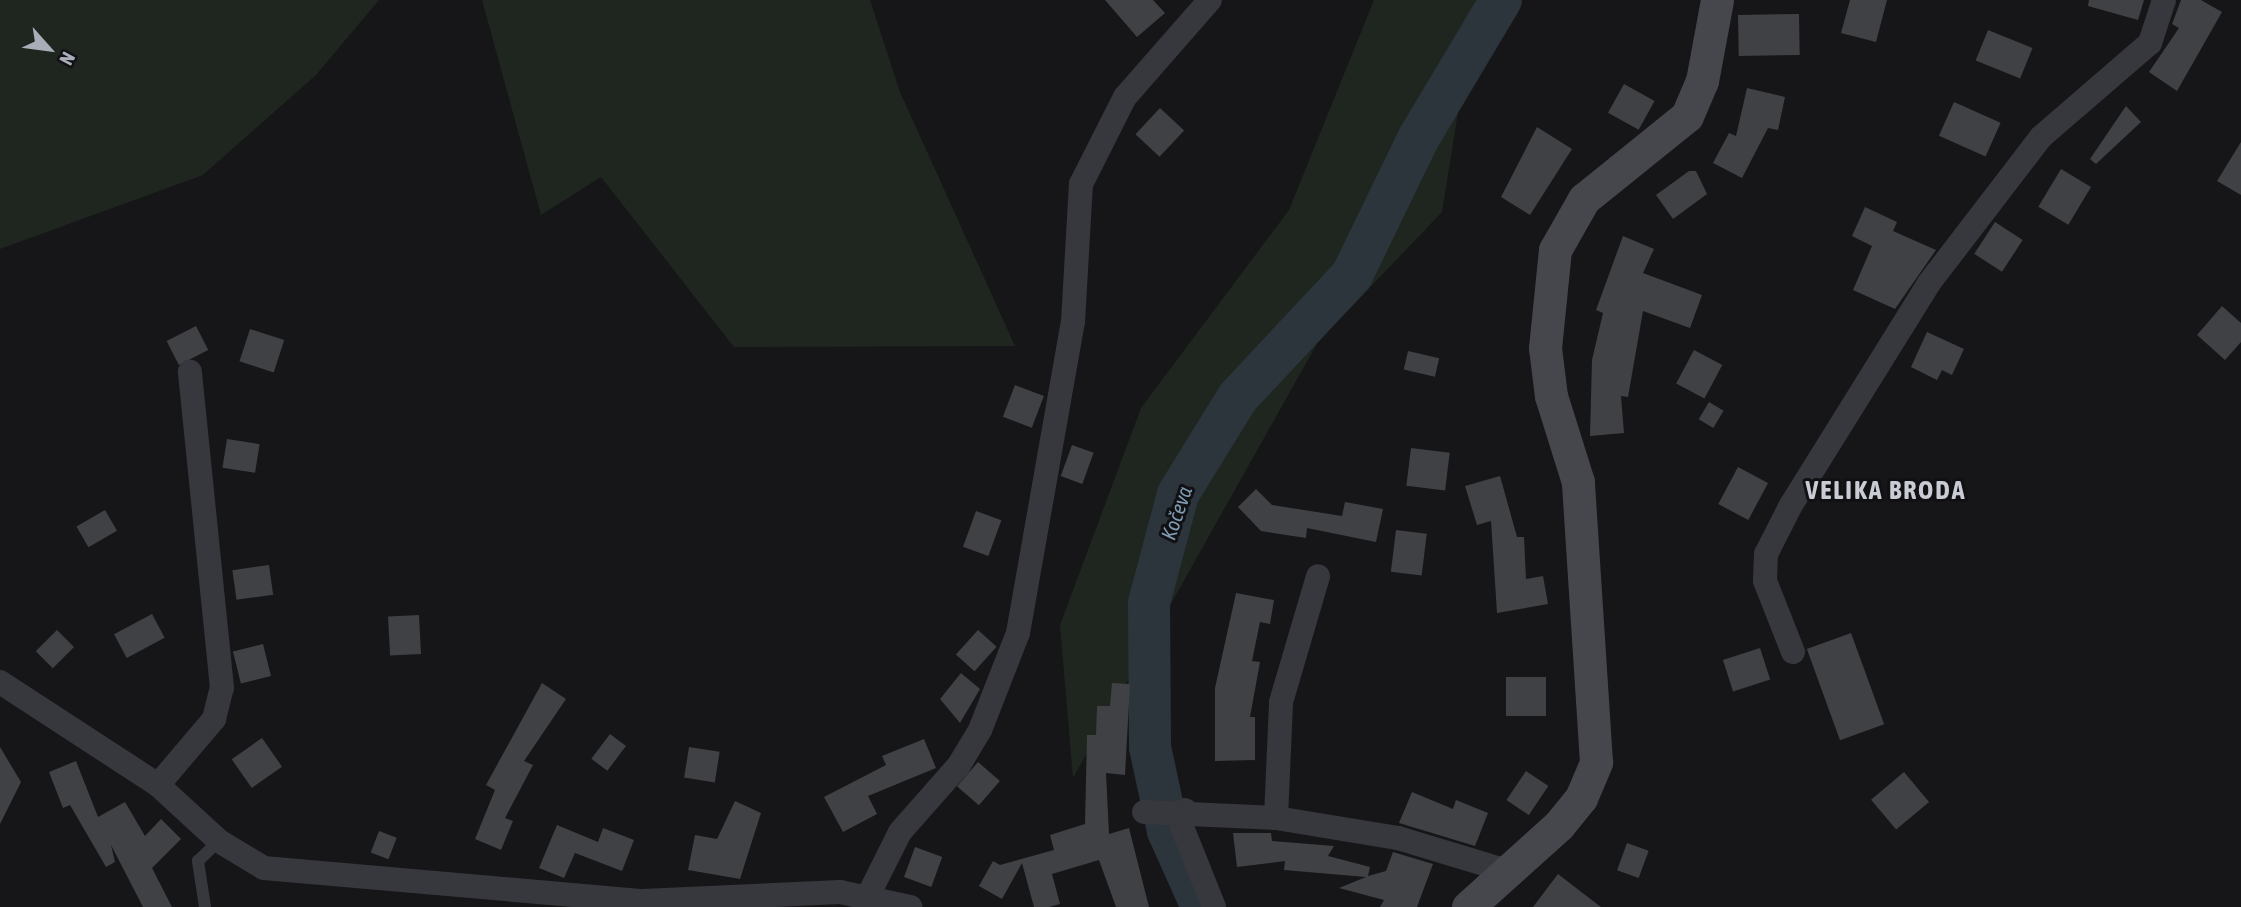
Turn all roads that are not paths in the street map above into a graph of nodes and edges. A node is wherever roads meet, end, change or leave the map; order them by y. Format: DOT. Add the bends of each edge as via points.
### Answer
graph roads {
  1 [pos="1210,0"];
  2 [pos="1717,0"];
  3 [pos="2164,0"];
  4 [pos="190,372"];
  5 [pos="1318,576"];
  6 [pos="1793,652"];
  7 [pos="0,682"];
  8 [pos="158,785"];
  9 [pos="1181,810"];
  10 [pos="1145,812"];
  11 [pos="1276,818"];
  12 [pos="219,841"];
  13 [pos="1507,870"];
  14 [pos="869,894"];
  15 [pos="643,904"];
  16 [pos="901,905"];
  17 [pos="205,907"];
  18 [pos="1214,907"];
  19 [pos="1468,907"];
  1 -- 14 [label="street" via="1125,97 1081,184 1073,322 1018,633 980,730 900,832"];
  2 -- 13 [label="main road" via="1702,81 1687,116 1584,199 1555,250 1545,348 1551,396 1578,482 1596,762 1581,798"];
  3 -- 6 [label="street" via="2150,43 2041,137 1929,282 1791,505 1766,554 1765,581"];
  4 -- 8 [label="street" via="222,688 214,719"];
  5 -- 11 [label="street" via="1281,702"];
  7 -- 8 [label="street"];
  8 -- 12 [label="street"];
  9 -- 10 [label="street"];
  9 -- 11 [label="street"];
  9 -- 18 [label="street" via="1182,827"];
  11 -- 13 [label="street" via="1398,838"];
  12 -- 15 [label="street" via="264,868 289,873"];
  12 -- 17 [label="lane" via="198,861"];
  13 -- 19 [label="main road"];
  14 -- 15 [label="street"];
  14 -- 16 [label="street"];
}
